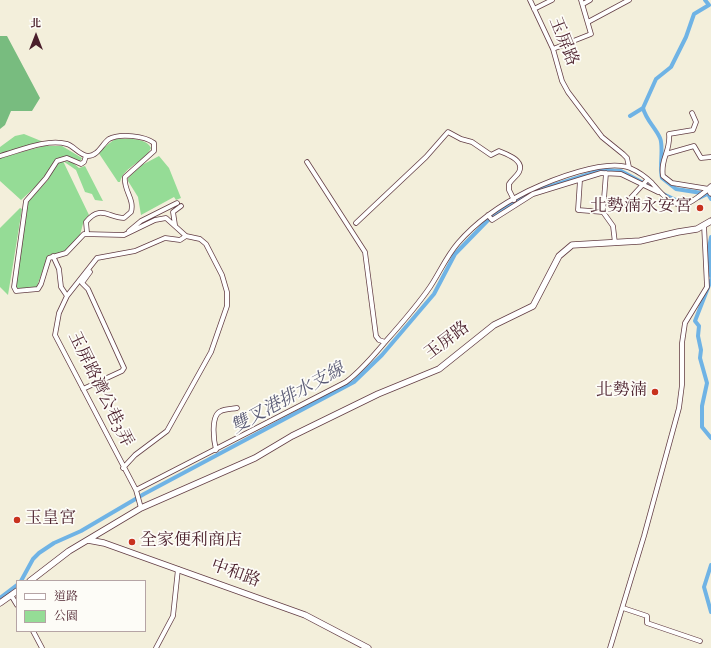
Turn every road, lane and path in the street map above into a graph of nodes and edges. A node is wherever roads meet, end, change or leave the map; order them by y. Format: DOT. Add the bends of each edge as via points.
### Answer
graph roads {
  1 [pos="530,0"];
  2 [pos="552,0"];
  3 [pos="590,0"];
  4 [pos="629,0"];
  5 [pos="582,2"];
  6 [pos="534,9"];
  7 [pos="588,22"];
  8 [pos="553,49"];
  9 [pos="692,114"];
  10 [pos="666,154"];
  11 [pos="0,156"];
  12 [pos="86,156"];
  13 [pos="711,157"];
  14 [pos="306,162"];
  15 [pos="629,167"];
  16 [pos="606,173"];
  17 [pos="580,180"];
  18 [pos="647,180"];
  19 [pos="643,185"];
  20 [pos="708,190"];
  21 [pos="658,192"];
  22 [pos="514,200"];
  23 [pos="626,203"];
  24 [pos="603,212"];
  25 [pos="488,215"];
  26 [pos="356,223"];
  27 [pos="708,223"];
  28 [pos="175,226"];
  29 [pos="87,233"];
  30 [pos="116,236"];
  31 [pos="186,236"];
  32 [pos="615,243"];
  33 [pos="53,256"];
  34 [pos="88,270"];
  35 [pos="67,296"];
  36 [pos="385,342"];
  37 [pos="83,389"];
  38 [pos="237,408"];
  39 [pos="216,450"];
  40 [pos="123,468"];
  41 [pos="136,490"];
  42 [pos="141,508"];
  43 [pos="88,540"];
  44 [pos="178,569"];
  45 [pos="31,580"];
  46 [pos="16,592"];
  47 [pos="11,595"];
  48 [pos="16,603"];
  49 [pos="0,604"];
  50 [pos="623,608"];
  51 [pos="34,632"];
  52 [pos="700,641"];
  53 [pos="42,648"];
  54 [pos="156,648"];
  55 [pos="368,648"];
  56 [pos="610,648"];
  1 -- 6 [label="street, 玉屏路"];
  2 -- 6 [label="street"];
  3 -- 5 [label="street"];
  4 -- 7 [label="street"];
  5 -- 7 [label="street"];
  6 -- 8 [label="street, 玉屏路"];
  7 -- 8 [label="street" via="591,34"];
  8 -- 15 [label="street, 玉屏路" via="562,81 568,92 602,137 627,158"];
  9 -- 10 [label="street" via="696,122 695,127 669,134 670,144"];
  10 -- 13 [label="street" via="694,146 701,158"];
  10 -- 20 [label="street" via="662,170 664,176 674,183"];
  11 -- 12 [label="street" via="44,144 60,143 69,145"];
  12 -- 29 [label="street" via="95,154 110,139 120,136 146,138 155,146 154,151 125,177 132,202 131,212 124,218 102,212 92,216 86,222"];
  12 -- 33 [label="street" via="81,164 67,158 57,161 26,201 15,290 38,289 48,258"];
  14 -- 36 [label="street" via="365,252 376,336"];
  15 -- 18 [label="street, 玉屏路"];
  15 -- 22 [label="street" via="592,167 529,191"];
  16 -- 17 [label="street"];
  16 -- 19 [label="street" via="621,174"];
  16 -- 24 [label="street"];
  17 -- 24 [label="street" via="578,210"];
  17 -- 25 [label="street" via="534,194 492,220"];
  18 -- 19 [label="street"];
  18 -- 21 [label="street, 玉屏路"];
  19 -- 21 [label="street"];
  19 -- 23 [label="street"];
  20 -- 21 [label="street, 玉屏路" via="685,205 666,199"];
  22 -- 25 [label="street"];
  22 -- 26 [label="street" via="509,184 520,171 517,160 499,151 491,155 472,142 448,132 426,157"];
  24 -- 32 [label="street" via="613,226"];
  25 -- 36 [label="street" via="458,243 422,299"];
  27 -- 32 [label="street, 玉屏路" via="697,229 640,241"];
  27 -- 50 [label="street" via="707,286 685,323 679,408"];
  28 -- 30 [label="street" via="163,217 128,235"];
  28 -- 30 [label="street" via="173,212 179,204 141,221 126,233"];
  28 -- 31 [label="street"];
  29 -- 30 [label="street"];
  29 -- 33 [label="street" via="66,253"];
  31 -- 34 [label="street, 玉屏路濟公巷3弄" via="180,240 165,238 135,251 97,258"];
  31 -- 40 [label="street" via="200,239 206,244 222,275 227,292 227,306 208,357 167,431 135,455"];
  32 -- 42 [label="street, 玉屏路" via="580,244 566,249 548,275 533,306 494,325 439,369 378,394 292,436 255,458"];
  33 -- 35 [label="street" via="59,269 61,287"];
  34 -- 35 [label="street, 玉屏路濟公巷3弄"];
  34 -- 37 [label="street, 玉屏路濟公巷3弄" via="90,272 82,283 88,289 124,368"];
  35 -- 37 [label="street, 玉屏路濟公巷3弄" via="59,313 55,335"];
  36 -- 39 [label="street" via="361,371 346,382"];
  37 -- 40 [label="street, 玉屏路濟公巷3弄"];
  38 -- 39 [label="street" via="221,410 218,413 213,431"];
  39 -- 41 [label="street"];
  40 -- 41 [label="street, 玉屏路濟公巷3弄"];
  41 -- 42 [label="street"];
  42 -- 43 [label="street, 玉屏路"];
  43 -- 44 [label="street, 中和路" via="104,543"];
  43 -- 45 [label="street, 玉屏路"];
  44 -- 54 [label="street" via="173,616"];
  44 -- 55 [label="street, 中和路" via="305,615"];
  46 -- 47 [label="street"];
  47 -- 48 [label="street"];
  47 -- 49 [label="street"];
  50 -- 52 [label="street" via="647,616 647,623"];
  50 -- 56 [label="street"];
  51 -- 53 [label="street"];
}
